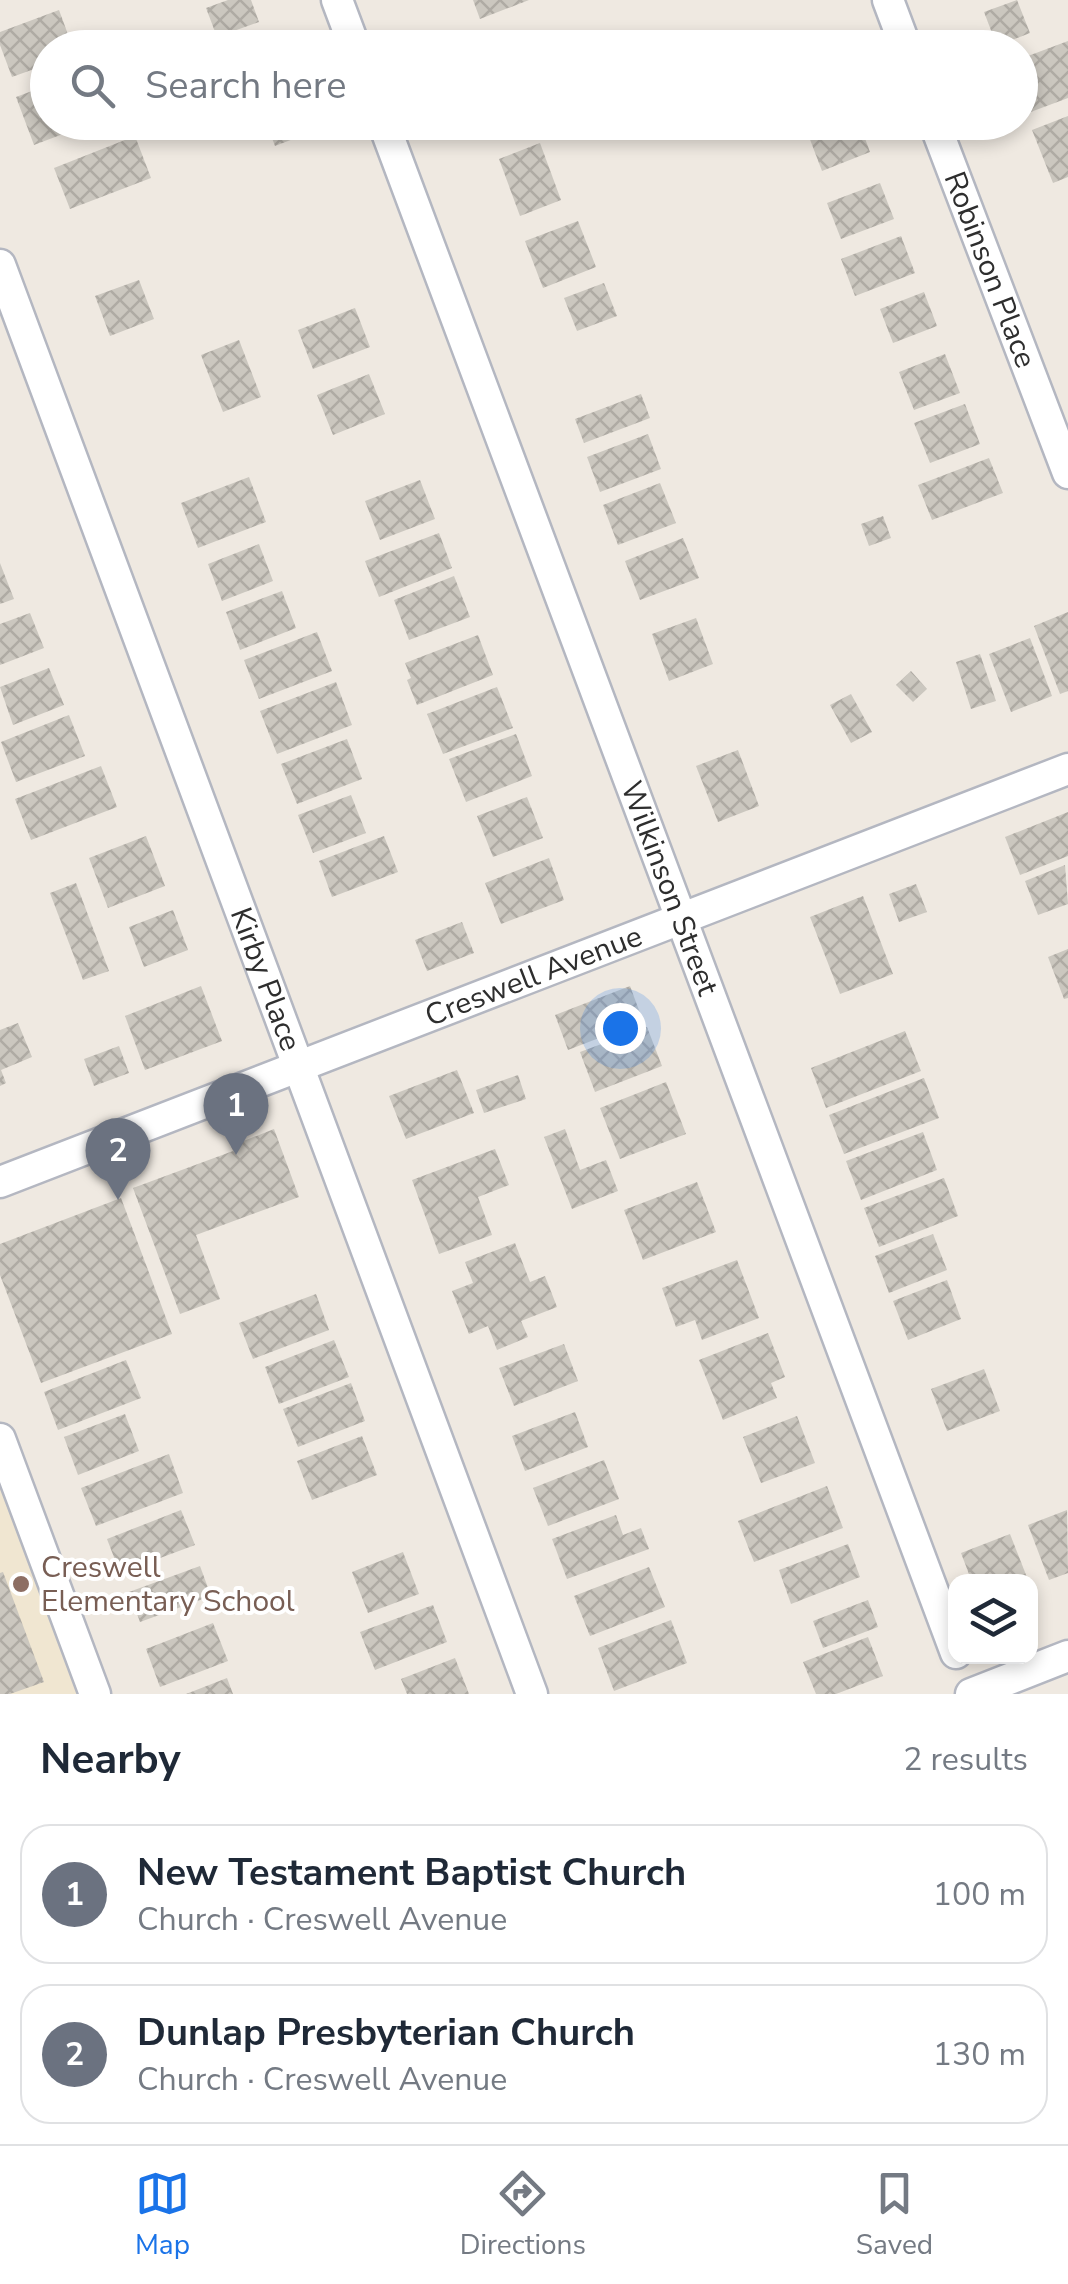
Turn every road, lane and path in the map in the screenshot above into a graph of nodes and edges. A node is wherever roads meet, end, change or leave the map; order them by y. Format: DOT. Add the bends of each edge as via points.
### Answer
graph roads {
  1 [pos="337,0"];
  2 [pos="888,0"];
  3 [pos="348,30"];
  4 [pos="899,30"];
  5 [pos="390,140"];
  6 [pos="941,140"];
  7 [pos="0,265"];
  8 [pos="1068,473"];
  9 [pos="1068,769"];
  10 [pos="681,918"];
  11 [pos="301,1066"];
  12 [pos="0,1182"];
  13 [pos="0,1438"];
  14 [pos="948,1634"];
  15 [pos="1068,1656"];
  16 [pos="960,1664"];
  17 [pos="95,1694"];
  18 [pos="532,1694"];
  19 [pos="972,1694"];
  1 -- 3 [label="street"];
  2 -- 4 [label="street"];
  5 -- 10 [label="street, Wilkinson Street"];
  6 -- 8 [label="street, Robinson Place"];
  7 -- 11 [label="street, Kirby Place"];
  9 -- 10 [label="street, Creswell Avenue"];
  10 -- 11 [label="street, Creswell Avenue"];
  10 -- 14 [label="street, Wilkinson Street"];
  11 -- 12 [label="street, Creswell Avenue"];
  11 -- 18 [label="street, Kirby Place"];
  13 -- 17 [label="street"];
  15 -- 19 [label="street"];
  16 -- 19 [label="street, Wilkinson Street"];
}
